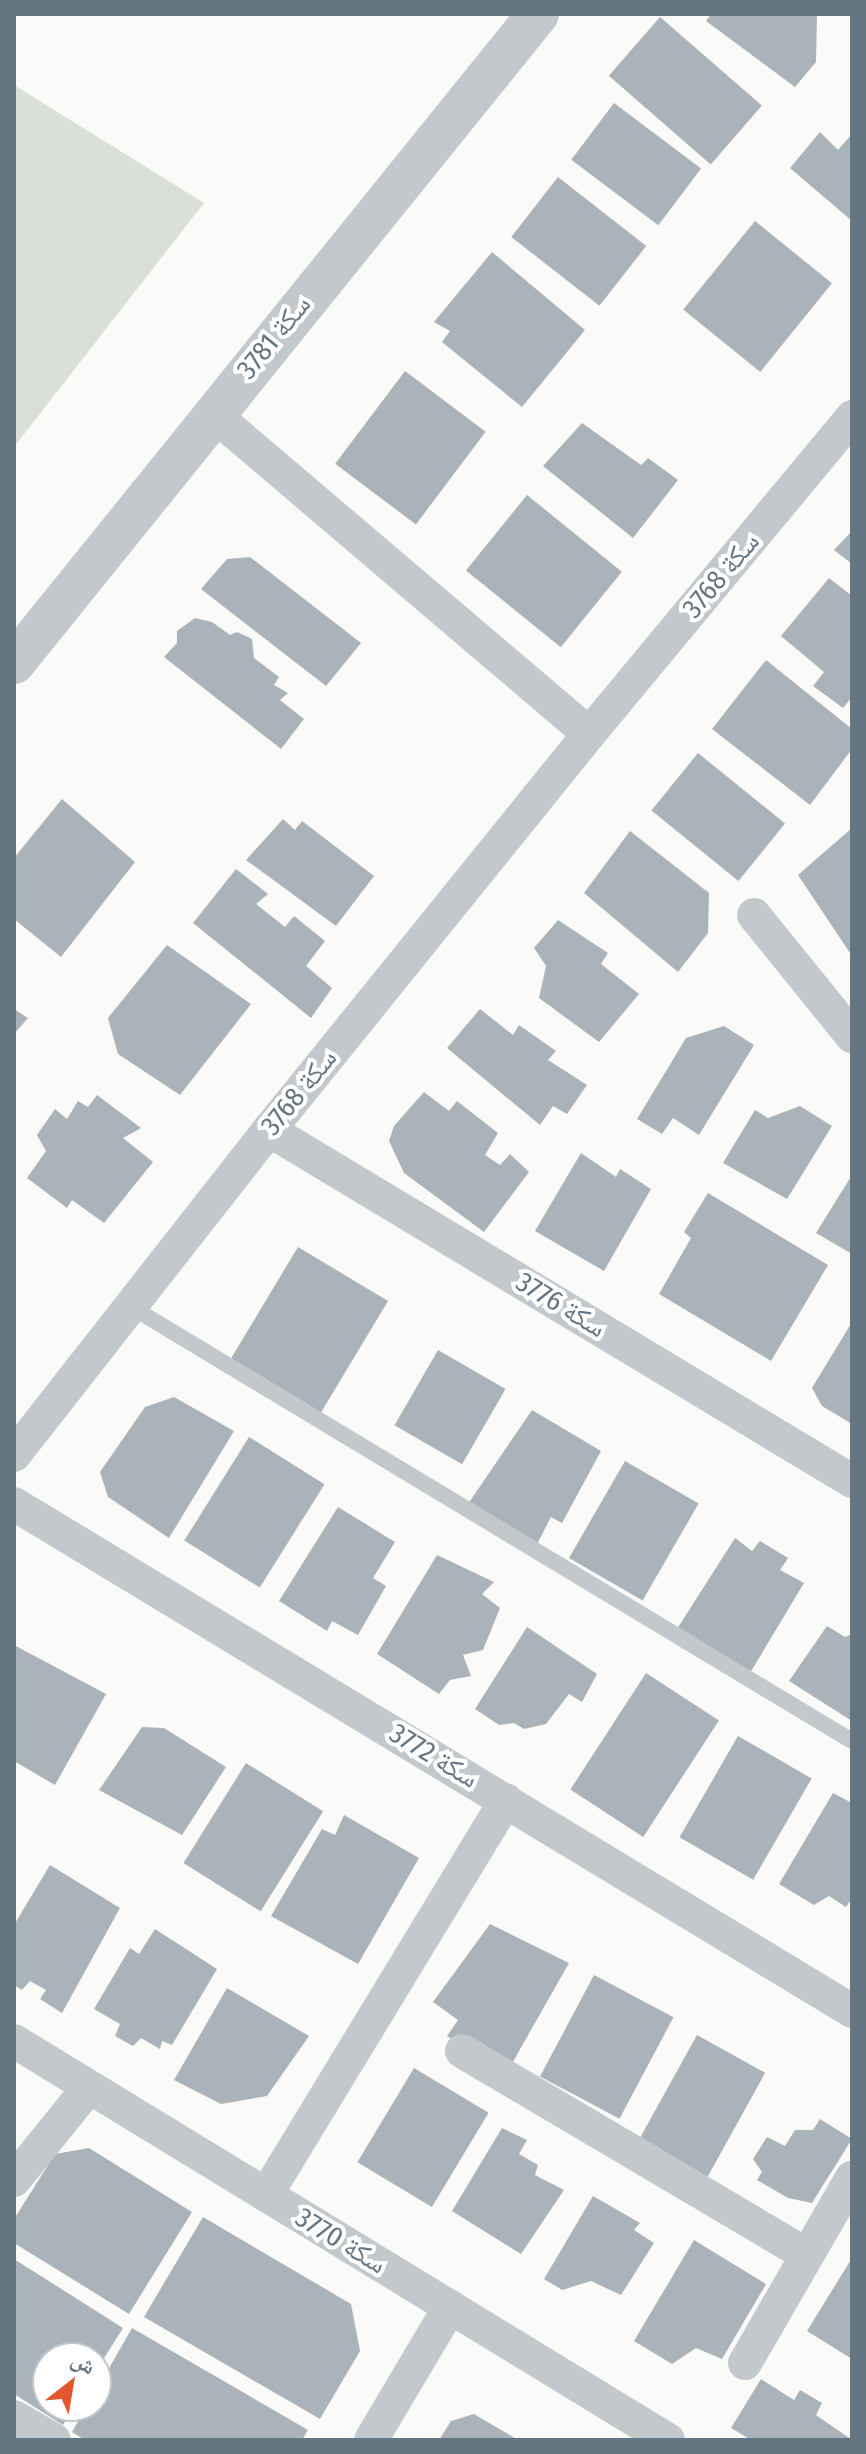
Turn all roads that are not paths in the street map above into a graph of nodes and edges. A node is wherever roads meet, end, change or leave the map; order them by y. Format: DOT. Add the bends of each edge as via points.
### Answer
graph roads {
  1 [pos="538,14"];
  2 [pos="212,413"];
  3 [pos="852,417"];
  4 [pos="14,663"];
  5 [pos="589,734"];
  6 [pos="754,915"];
  7 [pos="852,1036"];
  8 [pos="269,1130"];
  9 [pos="128,1305"];
  10 [pos="14,1455"];
  11 [pos="852,1481"];
  12 [pos="14,1504"];
  13 [pos="852,1741"];
  14 [pos="506,1800"];
  15 [pos="852,2011"];
  16 [pos="14,2041"];
  17 [pos="462,2051"];
  18 [pos="89,2087"];
  19 [pos="852,2178"];
  20 [pos="14,2180"];
  21 [pos="266,2195"];
  22 [pos="807,2255"];
  23 [pos="450,2307"];
  24 [pos="745,2363"];
  25 [pos="14,2417"];
  26 [pos="54,2440"];
  27 [pos="371,2440"];
  28 [pos="668,2440"];
  1 -- 2 [label="street, سكة 3781"];
  2 -- 4 [label="street, سكة 3781"];
  2 -- 5 [label="street"];
  3 -- 5 [label="street, سكة 3768"];
  5 -- 8 [label="street, سكة 3768"];
  6 -- 7 [label="street"];
  8 -- 9 [label="street, سكة 3768"];
  8 -- 11 [label="street, سكة 3776"];
  9 -- 10 [label="street, سكة 3768"];
  9 -- 13 [label="lane"];
  12 -- 14 [label="street, سكة 3772"];
  14 -- 15 [label="street, سكة 3772"];
  14 -- 21 [label="street"];
  16 -- 18 [label="street, سكة 3770"];
  17 -- 22 [label="street"];
  18 -- 20 [label="street"];
  18 -- 21 [label="street, سكة 3770"];
  19 -- 22 [label="street"];
  21 -- 23 [label="street, سكة 3770"];
  22 -- 24 [label="street"];
  23 -- 27 [label="street"];
  23 -- 28 [label="street, سكة 3770"];
  25 -- 26 [label="street"];
}
